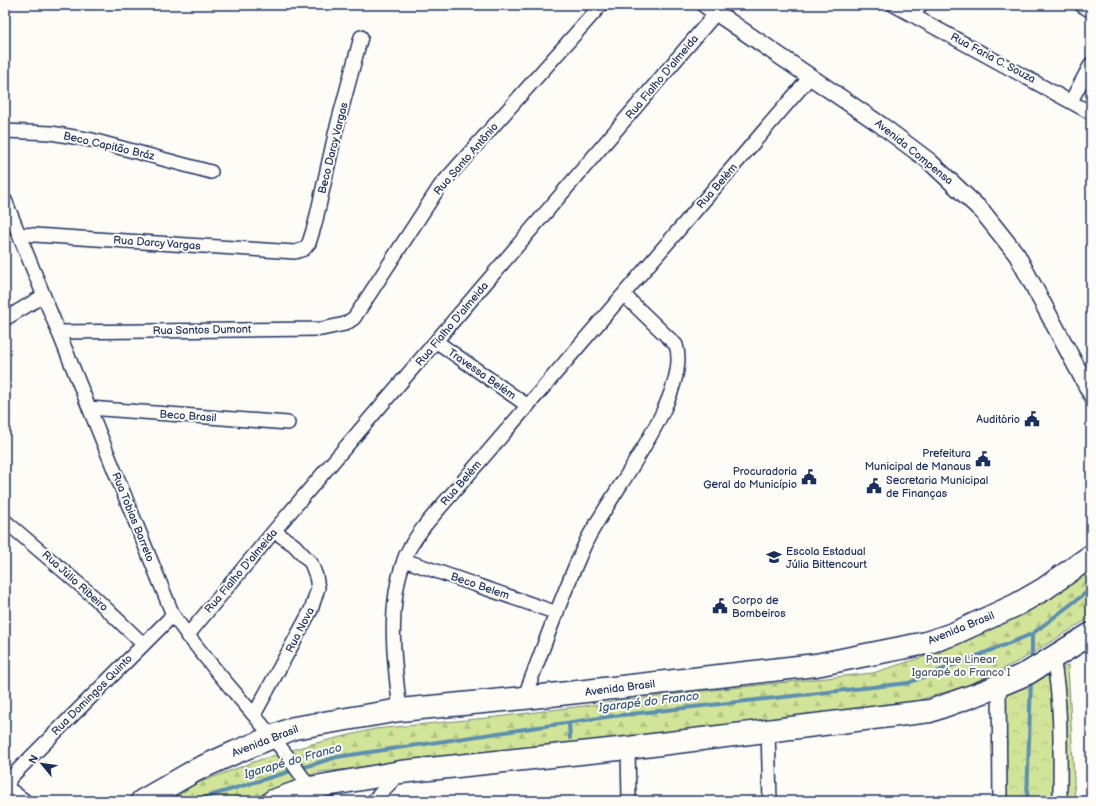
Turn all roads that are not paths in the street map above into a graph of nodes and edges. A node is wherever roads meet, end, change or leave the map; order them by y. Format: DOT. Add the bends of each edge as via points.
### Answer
graph roads {
  1 [pos="602,5"];
  2 [pos="894,5"];
  3 [pos="1081,5"];
  4 [pos="711,9"];
  5 [pos="917,10"];
  6 [pos="1091,10"];
  7 [pos="362,37"];
  8 [pos="1091,64"];
  9 [pos="811,76"];
  10 [pos="1071,100"];
  11 [pos="1091,113"];
  12 [pos="5,132"];
  13 [pos="211,172"];
  14 [pos="5,200"];
  15 [pos="19,234"];
  16 [pos="295,252"];
  17 [pos="624,295"];
  18 [pos="43,296"];
  19 [pos="5,319"];
  20 [pos="345,324"];
  21 [pos="58,332"];
  22 [pos="436,342"];
  23 [pos="1089,384"];
  24 [pos="528,406"];
  25 [pos="89,408"];
  26 [pos="288,423"];
  27 [pos="5,521"];
  28 [pos="274,531"];
  29 [pos="1091,556"];
  30 [pos="404,560"];
  31 [pos="557,613"];
  32 [pos="173,615"];
  33 [pos="1091,634"];
  34 [pos="187,636"];
  35 [pos="143,644"];
  36 [pos="1053,658"];
  37 [pos="999,685"];
  38 [pos="524,698"];
  39 [pos="400,710"];
  40 [pos="254,715"];
  41 [pos="768,731"];
  42 [pos="277,744"];
  43 [pos="628,748"];
  44 [pos="401,772"];
  45 [pos="310,789"];
  46 [pos="6,790"];
  47 [pos="25,801"];
  48 [pos="142,801"];
  49 [pos="273,801"];
  50 [pos="373,801"];
  51 [pos="629,801"];
  52 [pos="770,801"];
  53 [pos="1000,801"];
  54 [pos="1060,801"];
  1 -- 20 [label="street, Rua Santo Antônio" via="440,186 354,318"];
  2 -- 5 [label="street, Rua Faria C. Souza"];
  3 -- 6 [label="street"];
  4 -- 9 [label="street, Avenida Compensa"];
  4 -- 22 [label="street, Rua Fialho D'almeida"];
  5 -- 10 [label="street, Rua Faria C. Souza"];
  7 -- 16 [label="street, Beco Darcy Vargas" via="336,130 315,224 309,243 304,249"];
  8 -- 10 [label="street"];
  9 -- 17 [label="street, Rua Belém"];
  9 -- 23 [label="street, Avenida Compensa" via="929,161 982,211 1017,255"];
  10 -- 11 [label="street, Rua Faria C. Souza"];
  12 -- 13 [label="street, Beco Capitão Bráz" via="51,133 92,140"];
  14 -- 15 [label="street, Rua Tobias Barreto"];
  15 -- 16 [label="street, Rua Darcy Vargas"];
  15 -- 18 [label="street, Rua Tobias Barreto"];
  17 -- 24 [label="street, Rua Belém"];
  17 -- 31 [label="street" via="676,345 679,352 674,383 662,414 588,540"];
  18 -- 19 [label="street"];
  18 -- 21 [label="street, Rua Tobias Barreto"];
  20 -- 21 [label="street, Rua Santos Dumont" via="322,329"];
  21 -- 25 [label="street, Rua Tobias Barreto"];
  22 -- 24 [label="street, Travessa Belém"];
  22 -- 28 [label="street, Rua Fialho D'almeida"];
  24 -- 30 [label="street, Rua Belém" via="426,524 412,543"];
  25 -- 26 [label="street, Beco Brasil"];
  25 -- 32 [label="street, Rua Tobias Barreto"];
  27 -- 35 [label="street, Rua Júlio Ribeiro" via="94,597"];
  28 -- 34 [label="street, Rua Fialho D'almeida"];
  28 -- 40 [label="street, Rua Nova" via="294,545 311,563 318,588 311,610"];
  29 -- 38 [label="highway, Avenida Brasil" via="1016,605 953,634 926,643 816,665"];
  30 -- 31 [label="street, Beco Belem"];
  30 -- 39 [label="street, Rua Belém" via="395,592 394,626 394,662"];
  31 -- 38 [label="street"];
  32 -- 34 [label="street, Rua Tobias Barreto"];
  32 -- 35 [label="street, Rua Domingos Quinto"];
  33 -- 36 [label="highway"];
  34 -- 40 [label="street, Rua Tobias Barreto"];
  35 -- 46 [label="street, Rua Domingos Quinto" via="10,778"];
  36 -- 37 [label="highway"];
  36 -- 54 [label="street" via="1060,711"];
  37 -- 41 [label="highway" via="930,711"];
  37 -- 53 [label="street"];
  38 -- 39 [label="highway, Avenida Brasil"];
  39 -- 42 [label="highway, Avenida Brasil" via="294,728"];
  40 -- 42 [label="street, Rua Tobias Barreto"];
  41 -- 43 [label="highway"];
  41 -- 52 [label="street"];
  42 -- 45 [label="street, Rua Tobias Barreto"];
  42 -- 48 [label="highway, Avenida Brasil" via="196,770"];
  43 -- 44 [label="highway"];
  43 -- 51 [label="street"];
  44 -- 45 [label="highway"];
  44 -- 50 [label="street"];
  45 -- 49 [label="highway"];
  46 -- 47 [label="street"];
}
